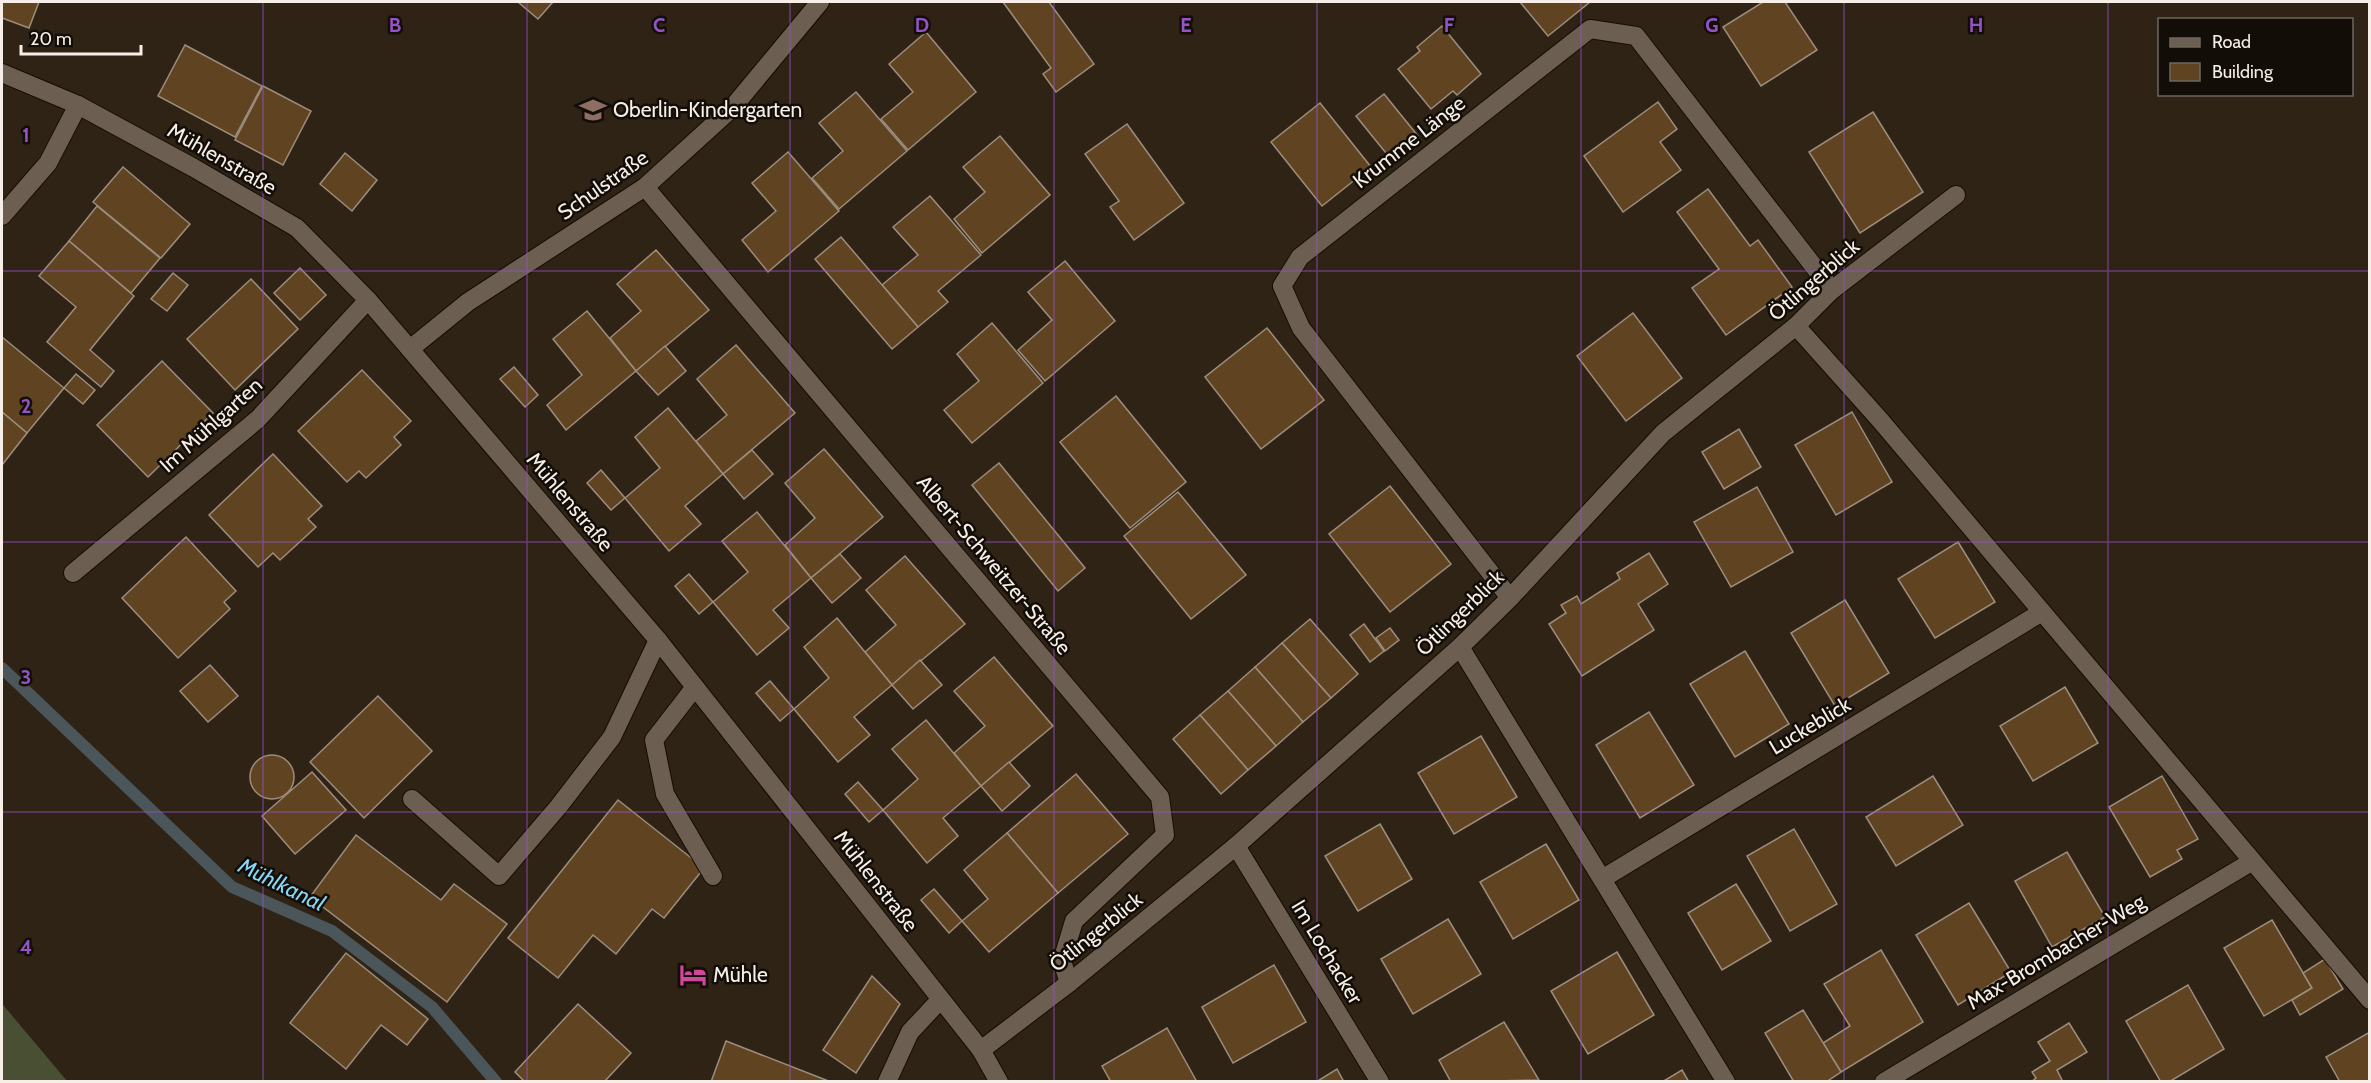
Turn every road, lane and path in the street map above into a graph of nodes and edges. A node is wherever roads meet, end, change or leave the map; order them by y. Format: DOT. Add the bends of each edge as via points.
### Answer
graph roads {
  1 [pos="820,2"];
  2 [pos="2,74"];
  3 [pos="78,105"];
  4 [pos="645,187"];
  5 [pos="1956,195"];
  6 [pos="2,216"];
  7 [pos="1832,290"];
  8 [pos="368,300"];
  9 [pos="1796,326"];
  10 [pos="410,349"];
  11 [pos="73,573"];
  12 [pos="1510,598"];
  13 [pos="2042,612"];
  14 [pos="658,640"];
  15 [pos="1460,647"];
  16 [pos="695,687"];
  17 [pos="412,799"];
  18 [pos="1236,846"];
  19 [pos="2251,862"];
  20 [pos="713,876"];
  21 [pos="1602,879"];
  22 [pos="1069,984"];
  23 [pos="940,1000"];
  24 [pos="2370,1000"];
  25 [pos="981,1050"];
  26 [pos="887,1082"];
  27 [pos="999,1082"];
  28 [pos="1380,1082"];
  29 [pos="1726,1082"];
  30 [pos="1884,1082"];
  1 -- 4 [label="street, Schulstraße" via="734,107"];
  2 -- 3 [label="street, Mühlenstraße"];
  3 -- 6 [label="street" via="48,163"];
  3 -- 8 [label="street, Mühlenstraße" via="297,228"];
  4 -- 10 [label="street, Schulstraße" via="468,302"];
  4 -- 22 [label="street, Albert-Schweitzer-Straße" via="1160,797 1165,835 1074,921 1062,961"];
  5 -- 7 [label="street, Ötlingerblick"];
  7 -- 9 [label="street, Ötlingerblick"];
  7 -- 12 [label="street, Krumme Länge" via="1636,36 1590,29 1300,257 1282,286 1301,328"];
  8 -- 10 [label="street, Mühlenstraße"];
  8 -- 11 [label="street, Im Mühlgarten" via="258,419"];
  9 -- 12 [label="street, Ötlingerblick" via="1663,434"];
  9 -- 13 [label="street"];
  10 -- 14 [label="street, Mühlenstraße"];
  12 -- 15 [label="street, Ötlingerblick"];
  13 -- 19 [label="street"];
  13 -- 21 [label="street, Luckeblick"];
  14 -- 16 [label="street, Mühlenstraße"];
  14 -- 17 [label="street" via="612,737 559,807 499,876"];
  15 -- 18 [label="street, Ötlingerblick"];
  15 -- 21 [label="street"];
  16 -- 20 [label="street" via="654,740 665,794"];
  16 -- 23 [label="street, Mühlenstraße"];
  18 -- 22 [label="street, Ötlingerblick"];
  18 -- 28 [label="street, Im Lochacker"];
  19 -- 24 [label="street"];
  19 -- 30 [label="street, Max-Brombacher-Weg"];
  21 -- 29 [label="street"];
  22 -- 25 [label="street, Ötlingerblick"];
  23 -- 25 [label="street, Mühlenstraße"];
  23 -- 26 [label="street" via="910,1032"];
  25 -- 27 [label="street, Mühlenstraße"];
}
